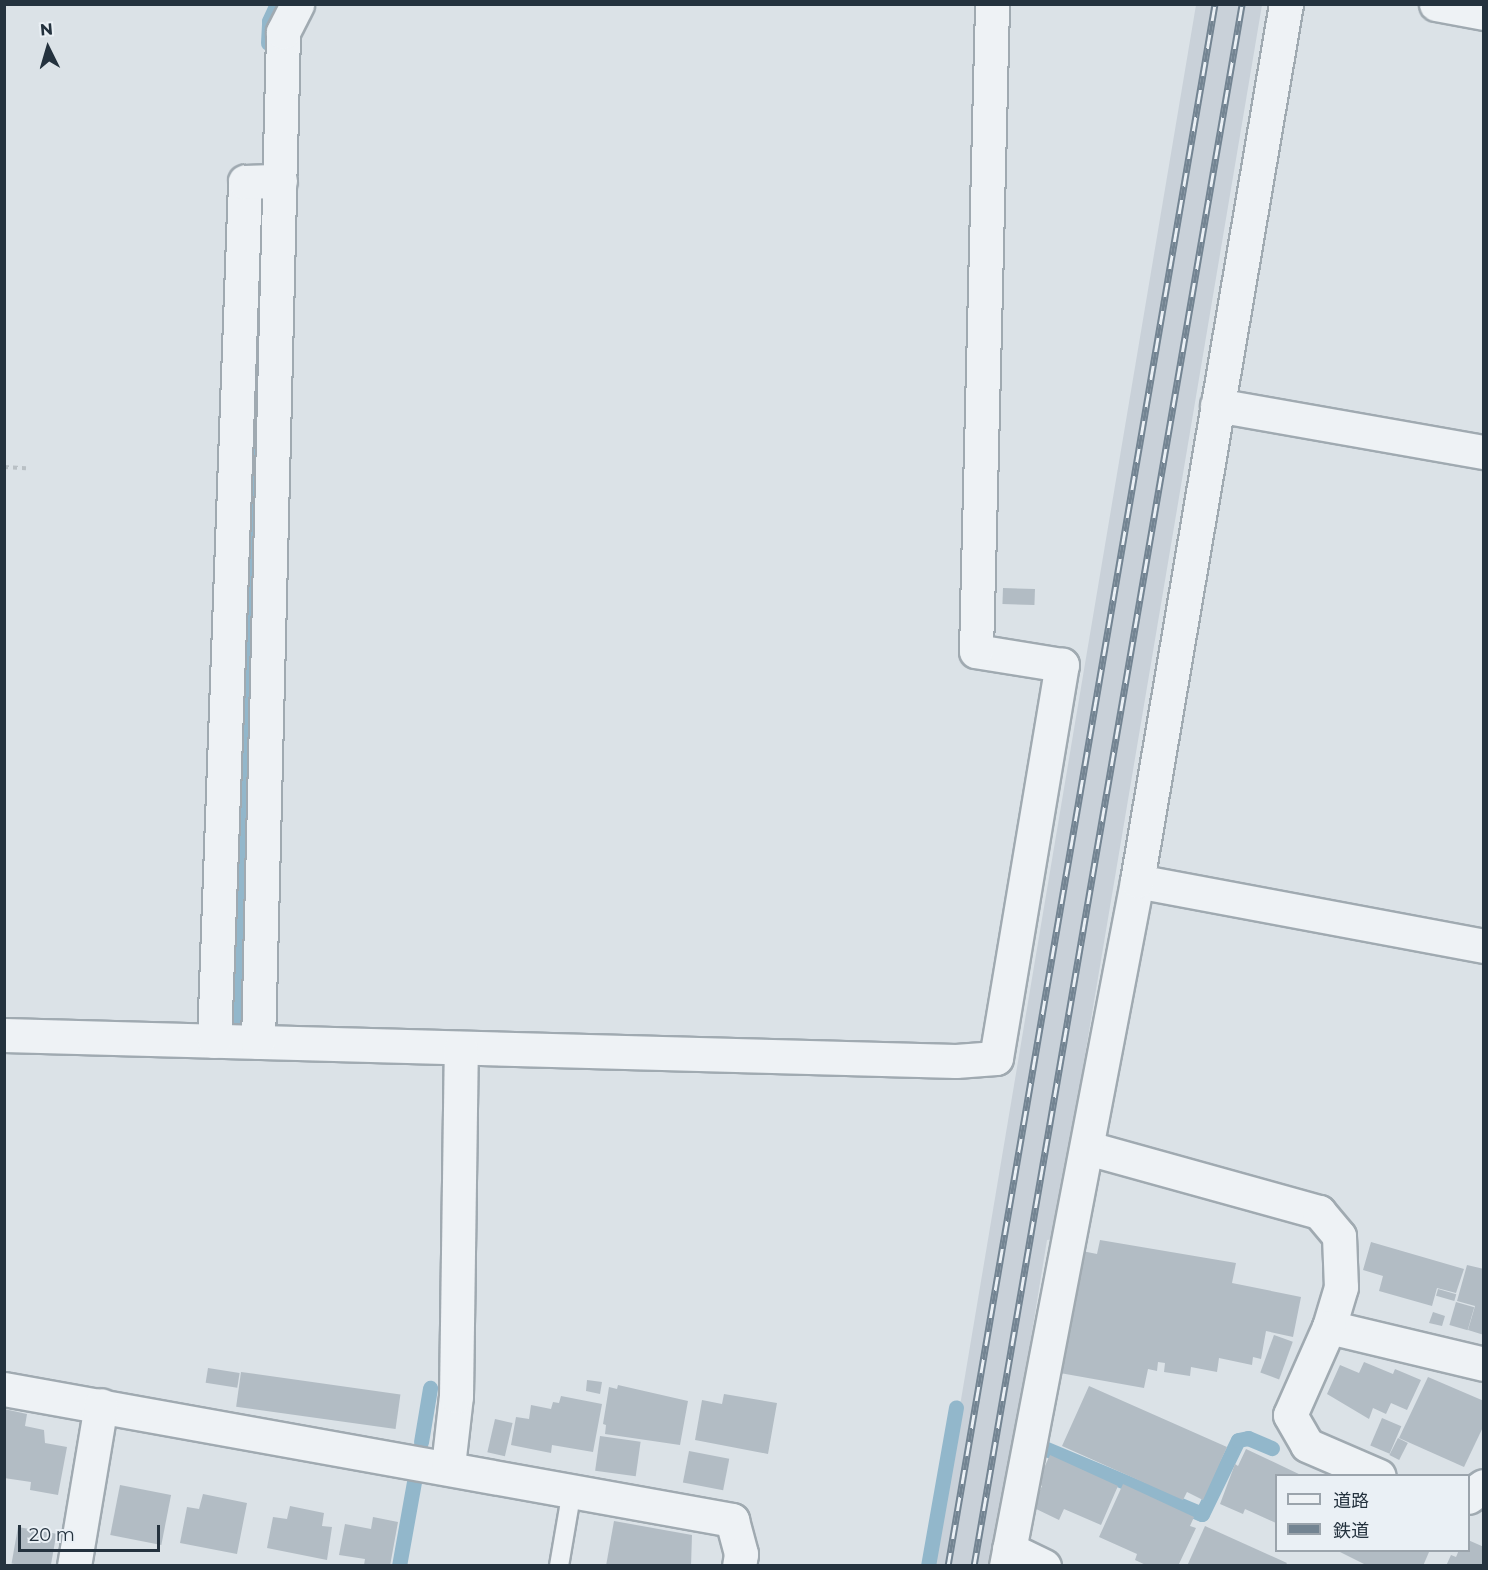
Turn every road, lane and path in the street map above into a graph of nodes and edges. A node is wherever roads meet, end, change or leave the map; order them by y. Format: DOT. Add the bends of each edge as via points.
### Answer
graph roads {
  1 [pos="297,4"];
  2 [pos="992,4"];
  3 [pos="1286,4"];
  4 [pos="1436,4"];
  5 [pos="1484,13"];
  6 [pos="280,181"];
  7 [pos="1217,405"];
  8 [pos="1484,452"];
  9 [pos="4,467"];
  10 [pos="26,468"];
  11 [pos="1137,881"];
  12 [pos="1484,946"];
  13 [pos="4,1035"];
  14 [pos="214,1041"];
  15 [pos="258,1042"];
  16 [pos="460,1048"];
  17 [pos="1088,1148"];
  18 [pos="1329,1327"];
  19 [pos="1484,1364"];
  20 [pos="4,1389"];
  21 [pos="101,1406"];
  22 [pos="448,1466"];
  23 [pos="1374,1474"];
  24 [pos="1484,1486"];
  25 [pos="572,1491"];
  26 [pos="1470,1496"];
  27 [pos="1007,1557"];
  28 [pos="74,1566"];
  29 [pos="559,1566"];
  30 [pos="739,1566"];
  31 [pos="1044,1566"];
  1 -- 6 [label="street" via="283,32"];
  2 -- 16 [label="street" via="976,651 1062,665 996,1058 956,1061"];
  3 -- 7 [label="street"];
  4 -- 5 [label="street"];
  6 -- 14 [label="street" via="245,182"];
  6 -- 15 [label="street"];
  7 -- 8 [label="street"];
  7 -- 11 [label="street"];
  9 -- 10 [label="path"];
  11 -- 12 [label="street"];
  11 -- 17 [label="street"];
  13 -- 14 [label="street"];
  14 -- 15 [label="street"];
  15 -- 16 [label="street"];
  16 -- 22 [label="street" via="456,1396"];
  17 -- 18 [label="street" via="1318,1212 1340,1236 1341,1287"];
  17 -- 27 [label="street"];
  18 -- 19 [label="street"];
  18 -- 23 [label="street" via="1290,1415 1307,1445"];
  20 -- 21 [label="street"];
  21 -- 22 [label="street"];
  21 -- 28 [label="street"];
  22 -- 25 [label="street"];
  24 -- 26 [label="street"];
  25 -- 29 [label="lane"];
  25 -- 30 [label="street" via="732,1520 741,1554"];
  27 -- 31 [label="street"];
}
